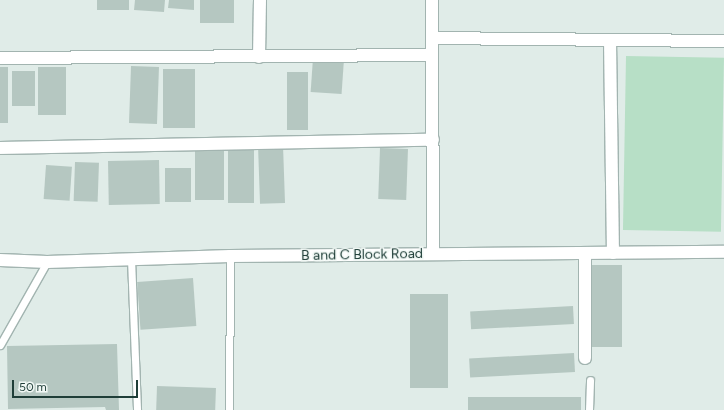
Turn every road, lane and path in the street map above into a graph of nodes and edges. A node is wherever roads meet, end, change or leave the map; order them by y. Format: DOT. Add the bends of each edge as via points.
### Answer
graph roads {
  1 [pos="260,0"];
  2 [pos="432,0"];
  3 [pos="432,38"];
  4 [pos="610,40"];
  5 [pos="724,41"];
  6 [pos="432,55"];
  7 [pos="259,57"];
  8 [pos="0,58"];
  9 [pos="433,140"];
  10 [pos="0,148"];
  11 [pos="724,252"];
  12 [pos="585,253"];
  13 [pos="613,253"];
  14 [pos="433,254"];
  15 [pos="230,256"];
  16 [pos="131,259"];
  17 [pos="0,260"];
  18 [pos="47,262"];
  19 [pos="0,345"];
  20 [pos="585,358"];
  21 [pos="590,380"];
  22 [pos="138,410"];
  23 [pos="229,410"];
  24 [pos="589,410"];
  1 -- 7 [label="street"];
  2 -- 3 [label="street"];
  3 -- 4 [label="street"];
  3 -- 6 [label="street"];
  4 -- 5 [label="street"];
  4 -- 13 [label="street"];
  6 -- 7 [label="street"];
  6 -- 9 [label="street"];
  7 -- 8 [label="street"];
  9 -- 10 [label="street"];
  9 -- 14 [label="street"];
  11 -- 13 [label="street, B and C Block Road"];
  12 -- 13 [label="street, B and C Block Road"];
  12 -- 14 [label="street, B and C Block Road"];
  12 -- 20 [label="street"];
  14 -- 15 [label="street, B and C Block Road"];
  15 -- 16 [label="street, B and C Block Road"];
  15 -- 23 [label="lane"];
  16 -- 18 [label="street, B and C Block Road"];
  16 -- 22 [label="lane"];
  17 -- 18 [label="street, B and C Block Road"];
  18 -- 19 [label="lane"];
  21 -- 24 [label="lane"];
}
